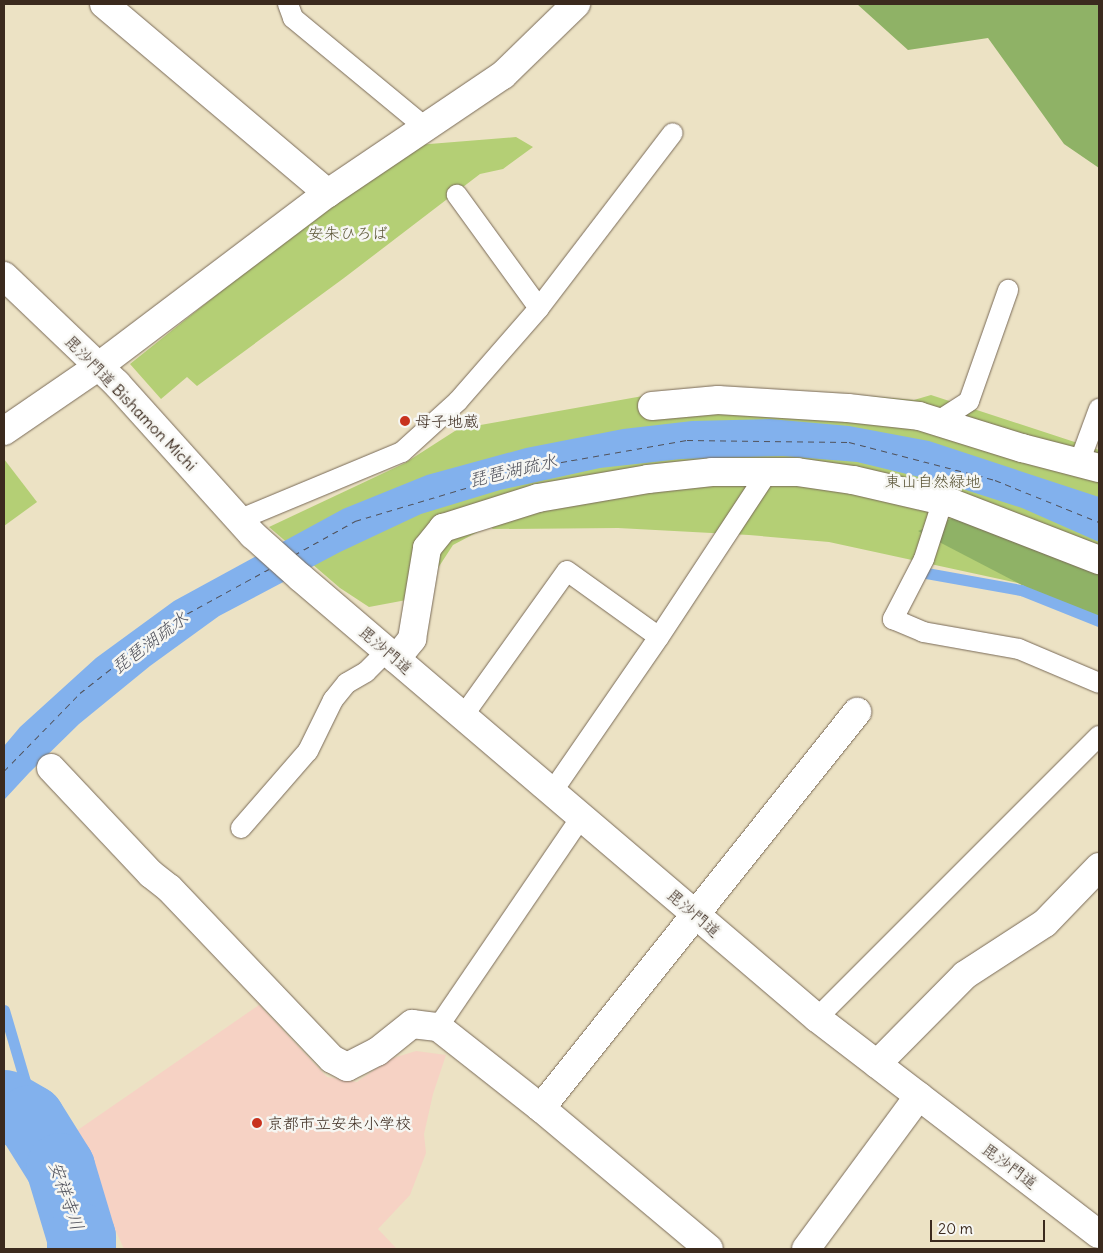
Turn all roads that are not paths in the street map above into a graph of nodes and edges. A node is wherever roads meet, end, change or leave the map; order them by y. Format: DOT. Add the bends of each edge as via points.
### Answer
graph roads {
  1 [pos="104,4"];
  2 [pos="288,4"];
  3 [pos="576,4"];
  4 [pos="426,128"];
  5 [pos="673,133"];
  6 [pos="328,193"];
  7 [pos="457,195"];
  8 [pos="4,276"];
  9 [pos="1008,290"];
  10 [pos="539,308"];
  11 [pos="99,366"];
  12 [pos="652,406"];
  13 [pos="1099,409"];
  14 [pos="937,422"];
  15 [pos="4,431"];
  16 [pos="1089,465"];
  17 [pos="767,473"];
  18 [pos="943,500"];
  19 [pos="247,527"];
  20 [pos="1099,560"];
  21 [pos="300,577"];
  22 [pos="659,637"];
  23 [pos="392,655"];
  24 [pos="1099,683"];
  25 [pos="857,712"];
  26 [pos="463,716"];
  27 [pos="1099,736"];
  28 [pos="52,768"];
  29 [pos="552,792"];
  30 [pos="581,817"];
  31 [pos="241,828"];
  32 [pos="1099,866"];
  33 [pos="696,914"];
  34 [pos="817,1018"];
  35 [pos="438,1027"];
  36 [pos="877,1064"];
  37 [pos="919,1096"];
  38 [pos="541,1108"];
  39 [pos="1099,1234"];
  40 [pos="709,1249"];
  41 [pos="806,1249"];
  1 -- 6 [label="street"];
  2 -- 4 [label="lane" via="293,18"];
  3 -- 4 [label="street" via="503,75"];
  4 -- 6 [label="street"];
  5 -- 10 [label="lane"];
  6 -- 11 [label="street"];
  7 -- 10 [label="lane"];
  8 -- 11 [label="street, 毘沙門道 Bishamon Michi"];
  9 -- 14 [label="lane" via="969,401"];
  10 -- 19 [label="lane" via="458,401 402,452 297,494"];
  11 -- 15 [label="street"];
  11 -- 19 [label="street, 毘沙門道 Bishamon Michi"];
  12 -- 14 [label="street" via="718,400 848,408 919,416"];
  13 -- 16 [label="lane"];
  14 -- 16 [label="street"];
  17 -- 18 [label="street" via="797,472 853,480"];
  17 -- 22 [label="lane"];
  17 -- 23 [label="street" via="712,472 648,479 538,498 443,528 427,548 412,639"];
  18 -- 20 [label="street"];
  18 -- 24 [label="lane" via="924,559 893,619 923,632 1019,649"];
  19 -- 21 [label="street, 毘沙門道 Bishamon Michi"];
  21 -- 23 [label="street, 毘沙門道"];
  22 -- 26 [label="lane" via="567,571"];
  22 -- 29 [label="lane"];
  23 -- 26 [label="street, 毘沙門道"];
  23 -- 31 [label="lane" via="347,683 333,700 308,751"];
  25 -- 33 [label="street"];
  26 -- 29 [label="street, 毘沙門道"];
  27 -- 34 [label="lane"];
  28 -- 35 [label="street" via="332,1059 347,1066 377,1052 412,1024"];
  29 -- 30 [label="street, 毘沙門道"];
  30 -- 33 [label="street, 毘沙門道"];
  30 -- 35 [label="lane"];
  32 -- 36 [label="street" via="1045,923 965,974"];
  33 -- 34 [label="street, 毘沙門道"];
  33 -- 38 [label="street"];
  34 -- 36 [label="street, 毘沙門道"];
  35 -- 38 [label="street"];
  36 -- 37 [label="street, 毘沙門道"];
  37 -- 39 [label="street, 毘沙門道"];
  37 -- 41 [label="street"];
  38 -- 40 [label="street"];
}
